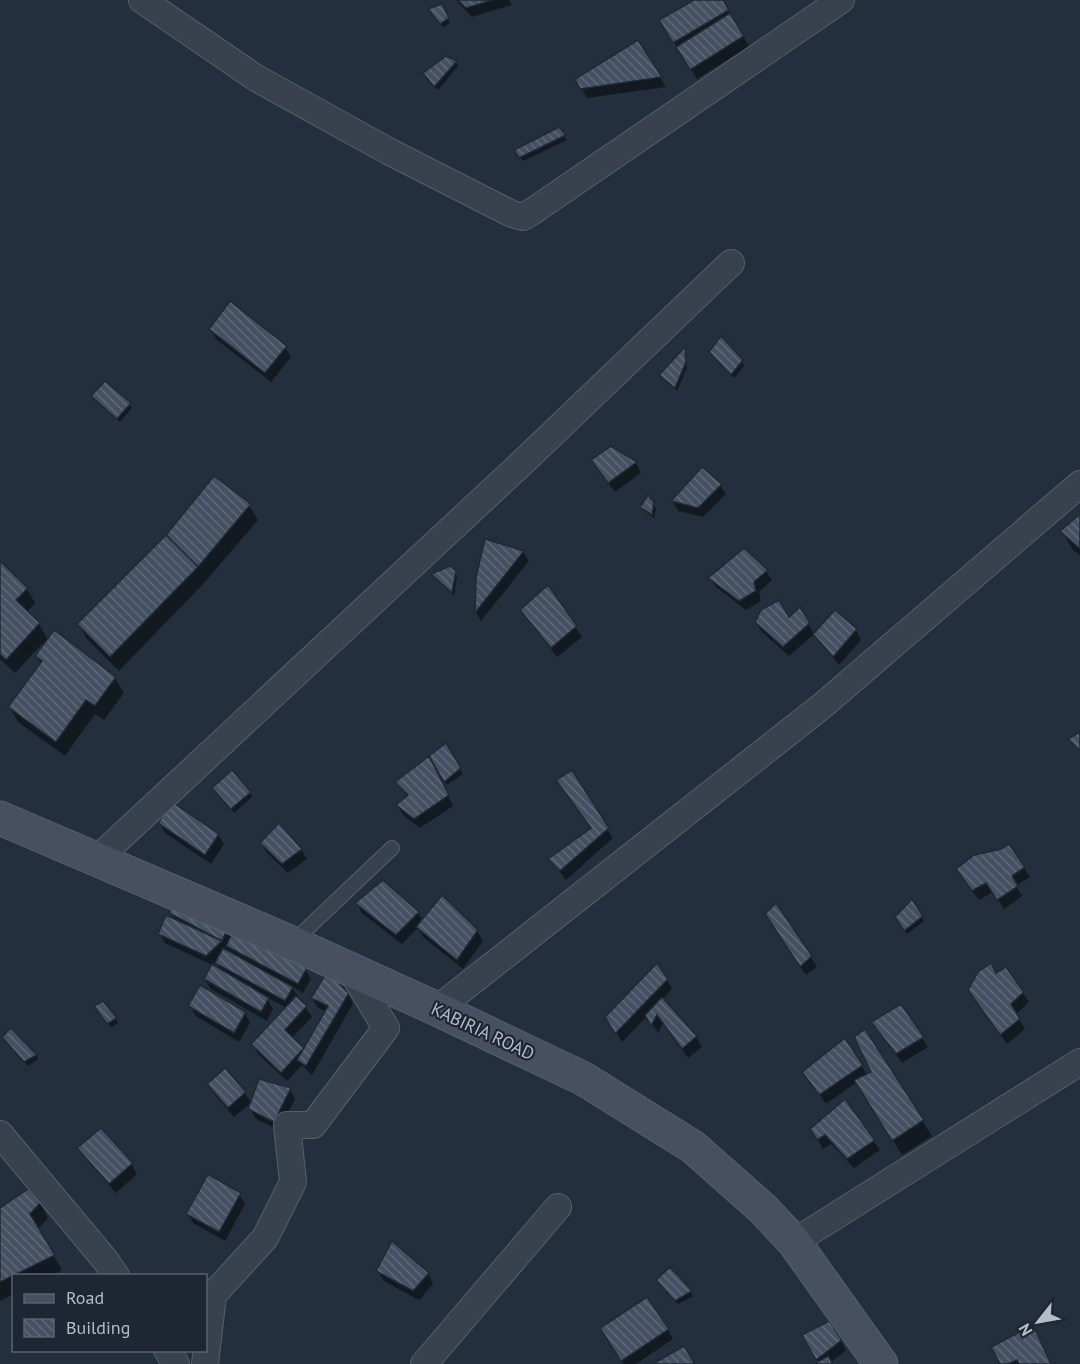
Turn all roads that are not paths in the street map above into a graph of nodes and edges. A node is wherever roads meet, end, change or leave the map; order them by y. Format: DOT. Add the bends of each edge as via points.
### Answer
graph roads {
  1 [pos="841,0"];
  2 [pos="152,2"];
  3 [pos="731,263"];
  4 [pos="1080,484"];
  5 [pos="0,818"];
  6 [pos="392,848"];
  7 [pos="96,860"];
  8 [pos="292,943"];
  9 [pos="351,970"];
  10 [pos="437,1009"];
  11 [pos="1080,1062"];
  12 [pos="0,1134"];
  13 [pos="558,1207"];
  14 [pos="794,1242"];
  15 [pos="115,1274"];
  16 [pos="207,1347"];
  17 [pos="424,1364"];
  18 [pos="881,1364"];
  1 -- 2 [label="street" via="523,217 390,152 256,78"];
  3 -- 7 [label="street"];
  4 -- 10 [label="street" via="822,706"];
  5 -- 7 [label="main road, KABIRIA ROAD"];
  6 -- 8 [label="lane"];
  7 -- 8 [label="main road, KABIRIA ROAD"];
  8 -- 9 [label="main road, KABIRIA ROAD"];
  9 -- 10 [label="main road, KABIRIA ROAD"];
  9 -- 16 [label="street" via="386,1028 312,1125 288,1125 293,1182 265,1238 213,1295"];
  10 -- 14 [label="main road, KABIRIA ROAD" via="584,1079 693,1147"];
  11 -- 14 [label="street"];
  12 -- 15 [label="street"];
  13 -- 17 [label="street"];
  14 -- 18 [label="main road, KABIRIA ROAD"];
}
